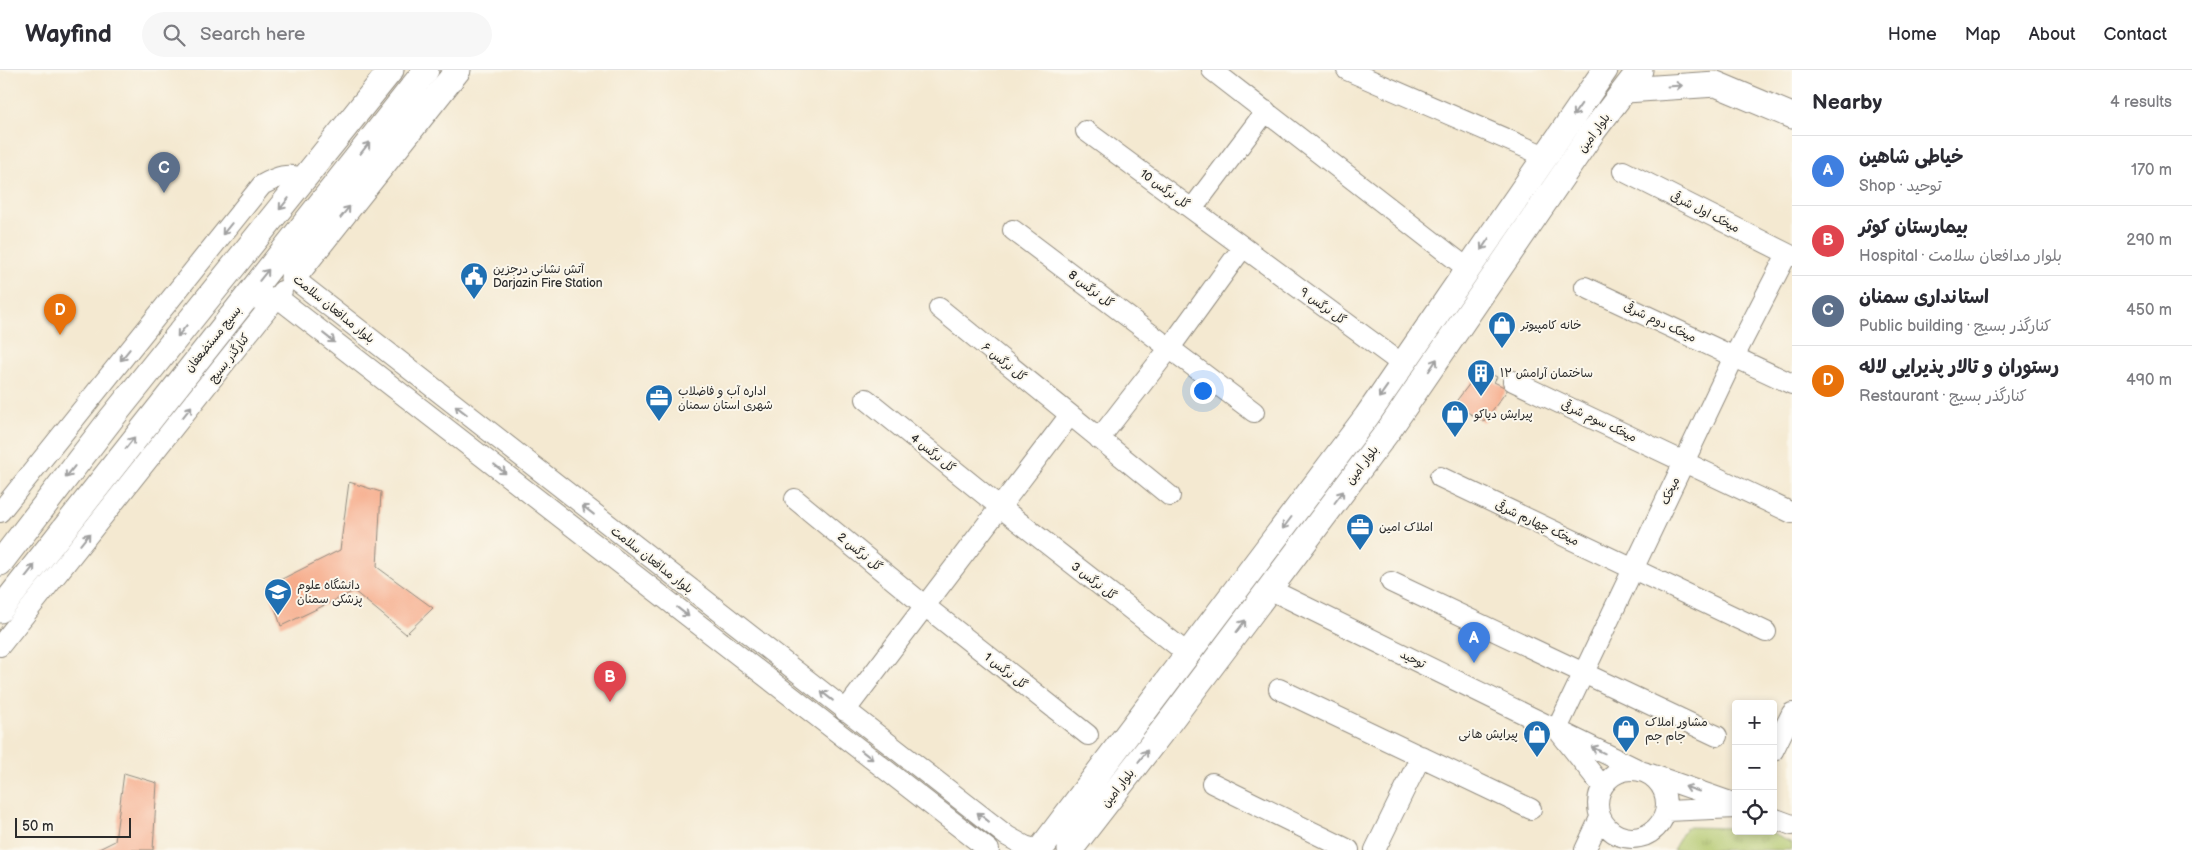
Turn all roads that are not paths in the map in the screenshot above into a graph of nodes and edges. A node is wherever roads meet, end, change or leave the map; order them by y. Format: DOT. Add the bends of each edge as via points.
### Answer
graph roads {
  1 [pos="391,70"];
  2 [pos="426,70"];
  3 [pos="458,70"];
  4 [pos="1212,70"];
  5 [pos="1347,70"];
  6 [pos="1605,70"];
  7 [pos="1710,77"];
  8 [pos="1633,80"];
  9 [pos="1266,111"];
  10 [pos="1792,116"];
  11 [pos="1086,131"];
  12 [pos="1545,156"];
  13 [pos="1623,170"];
  14 [pos="304,179"];
  15 [pos="1192,209"];
  16 [pos="1013,230"];
  17 [pos="1243,247"];
  18 [pos="283,252"];
  19 [pos="1790,255"];
  20 [pos="1468,269"];
  21 [pos="293,278"];
  22 [pos="1586,287"];
  23 [pos="277,297"];
  24 [pos="319,298"];
  25 [pos="245,299"];
  26 [pos="939,308"];
  27 [pos="305,319"];
  28 [pos="1169,349"];
  29 [pos="1734,357"];
  30 [pos="1402,364"];
  31 [pos="1513,381"];
  32 [pos="1792,384"];
  33 [pos="866,399"];
  34 [pos="1254,412"];
  35 [pos="1070,415"];
  36 [pos="1367,416"];
  37 [pos="1388,431"];
  38 [pos="1099,438"];
  39 [pos="1684,462"];
  40 [pos="1440,478"];
  41 [pos="1170,496"];
  42 [pos="795,499"];
  43 [pos="1000,507"];
  44 [pos="0,512"];
  45 [pos="1792,513"];
  46 [pos="629,542"];
  47 [pos="616,559"];
  48 [pos="0,563"];
  49 [pos="1633,569"];
  50 [pos="666,571"];
  51 [pos="1391,582"];
  52 [pos="653,588"];
  53 [pos="1269,589"];
  54 [pos="925,606"];
  55 [pos="0,610"];
  56 [pos="1766,632"];
  57 [pos="0,646"];
  58 [pos="1188,654"];
  59 [pos="1584,673"];
  60 [pos="1279,689"];
  61 [pos="845,711"];
  62 [pos="1146,711"];
  63 [pos="1792,713"];
  64 [pos="1167,725"];
  65 [pos="1557,729"];
  66 [pos="1088,735"];
  67 [pos="1717,736"];
  68 [pos="1776,745"];
  69 [pos="1421,756"];
  70 [pos="1644,772"];
  71 [pos="1212,783"];
  72 [pos="1602,786"];
  73 [pos="1732,803"];
  74 [pos="1531,808"];
  75 [pos="1732,808"];
  76 [pos="1666,811"];
  77 [pos="1600,818"];
  78 [pos="1777,819"];
  79 [pos="1792,825"];
  80 [pos="1646,836"];
  81 [pos="1006,843"];
  82 [pos="989,850"];
  83 [pos="1040,850"];
  84 [pos="1070,850"];
  85 [pos="1349,850"];
  86 [pos="1375,850"];
  87 [pos="1585,850"];
  88 [pos="1628,850"];
  1 -- 14 [label="main road"];
  18 -- 2 [label="main road, بسیج مستضعفان, one-way"];
  21 -- 3 [label="main road, کنارگذر بسیج, one-way"];
  4 -- 9 [label="street"];
  5 -- 12 [label="street"];
  6 -- 12 [label="main road, بلوار امین, one-way"];
  8 -- 7 [label="main road, one-way"];
  7 -- 10 [label="main road"];
  37 -- 8 [label="main road, بلوار امین, one-way" via="1594,130"];
  9 -- 15 [label="street"];
  9 -- 20 [label="street"];
  11 -- 15 [label="street, گل نرگس 10"];
  12 -- 20 [label="main road, بلوار امین, one-way"];
  13 -- 19 [label="street, میخک اول شرقی"];
  14 -- 44 [label="street, one-way" via="294,175 280,176 262,185"];
  14 -- 48 [label="main road, one-way" via="117,411"];
  15 -- 17 [label="street, گل نرگس 10"];
  16 -- 28 [label="street, گل نرگس 8"];
  17 -- 28 [label="street"];
  17 -- 30 [label="street, گل نرگس ۹"];
  18 -- 21 [label="street, بلوار مدافعان سلامت"];
  25 -- 18 [label="main road, بسیج مستضعفان, one-way"];
  19 -- 29 [label="street, میخک"];
  20 -- 30 [label="main road, بلوار امین"];
  21 -- 23 [label="street, کنارگذر بسیج"];
  21 -- 24 [label="street, بلوار مدافعان سلامت"];
  22 -- 29 [label="street, میخک دوم شرقی"];
  23 -- 25 [label="street"];
  23 -- 27 [label="street, بلوار مدافعان سلامت"];
  57 -- 23 [label="street, کنارگذر بسیج, one-way"];
  24 -- 27 [label="street" via="305,302"];
  46 -- 24 [label="street, بلوار مدافعان سلامت, one-way"];
  55 -- 25 [label="main road, بسیج مستضعفان, one-way"];
  26 -- 35 [label="street, گل نرگس ۶"];
  27 -- 47 [label="street, بلوار مدافعان سلامت, one-way"];
  28 -- 34 [label="street, گل نرگس 8"];
  28 -- 38 [label="street"];
  29 -- 32 [label="street, میخک دوم شرقی"];
  29 -- 39 [label="street, میخک"];
  30 -- 36 [label="main road, بلوار امین, one-way"];
  31 -- 39 [label="street, میخک سوم شرقی"];
  33 -- 43 [label="street, گل نرگس 4"];
  35 -- 38 [label="street, گل نرگس ۶"];
  35 -- 43 [label="street"];
  36 -- 37 [label="main road"];
  36 -- 58 [label="main road, بلوار امین, one-way"];
  53 -- 37 [label="main road, بلوار امین, one-way"];
  38 -- 41 [label="street, گل نرگس ۶"];
  39 -- 45 [label="street, میخک سوم شرقی"];
  39 -- 49 [label="street, میخک"];
  40 -- 49 [label="street, میخک چهارم شرقی"];
  42 -- 54 [label="street, گل نرگس 2"];
  43 -- 54 [label="street"];
  43 -- 58 [label="street, گل نرگس 3"];
  46 -- 47 [label="street" via="629,551"];
  46 -- 50 [label="street, بلوار مدافعان سلامت"];
  47 -- 52 [label="street, بلوار مدافعان سلامت"];
  49 -- 56 [label="street, میخک چهارم شرقی"];
  49 -- 59 [label="street, میخک"];
  50 -- 52 [label="street" via="654,579"];
  61 -- 50 [label="street, بلوار مدافعان سلامت, one-way"];
  51 -- 59 [label="street"];
  52 -- 82 [label="street, بلوار مدافعان سلامت, one-way"];
  64 -- 53 [label="main road, بلوار امین, one-way"];
  53 -- 65 [label="street, توحید"];
  54 -- 61 [label="street"];
  54 -- 66 [label="street, گل نرگس 1"];
  58 -- 62 [label="main road, بلوار امین"];
  59 -- 65 [label="street, میخک"];
  59 -- 67 [label="street"];
  60 -- 69 [label="street"];
  81 -- 61 [label="street, بلوار مدافعان سلامت, one-way"];
  62 -- 64 [label="main road"];
  62 -- 83 [label="main road, بلوار امین"];
  63 -- 68 [label="street"];
  84 -- 64 [label="main road, بلوار امین, one-way"];
  70 -- 65 [label="street, توحید, one-way"];
  65 -- 72 [label="street, توحید"];
  69 -- 74 [label="street"];
  69 -- 86 [label="street"];
  70 -- 72 [label="street" via="1628,769 1618,772"];
  73 -- 70 [label="street, توحید, one-way"];
  70 -- 76 [label="street" via="1658,781 1666,800"];
  71 -- 85 [label="street"];
  72 -- 77 [label="street" via="1597,807"];
  75 -- 76 [label="street"];
  76 -- 80 [label="street" via="1662,822"];
  77 -- 80 [label="street" via="1619,836"];
  77 -- 87 [label="street"];
  78 -- 79 [label="street"];
  80 -- 88 [label="street"];
  81 -- 83 [label="street, بلوار مدافعان سلامت"];
}
